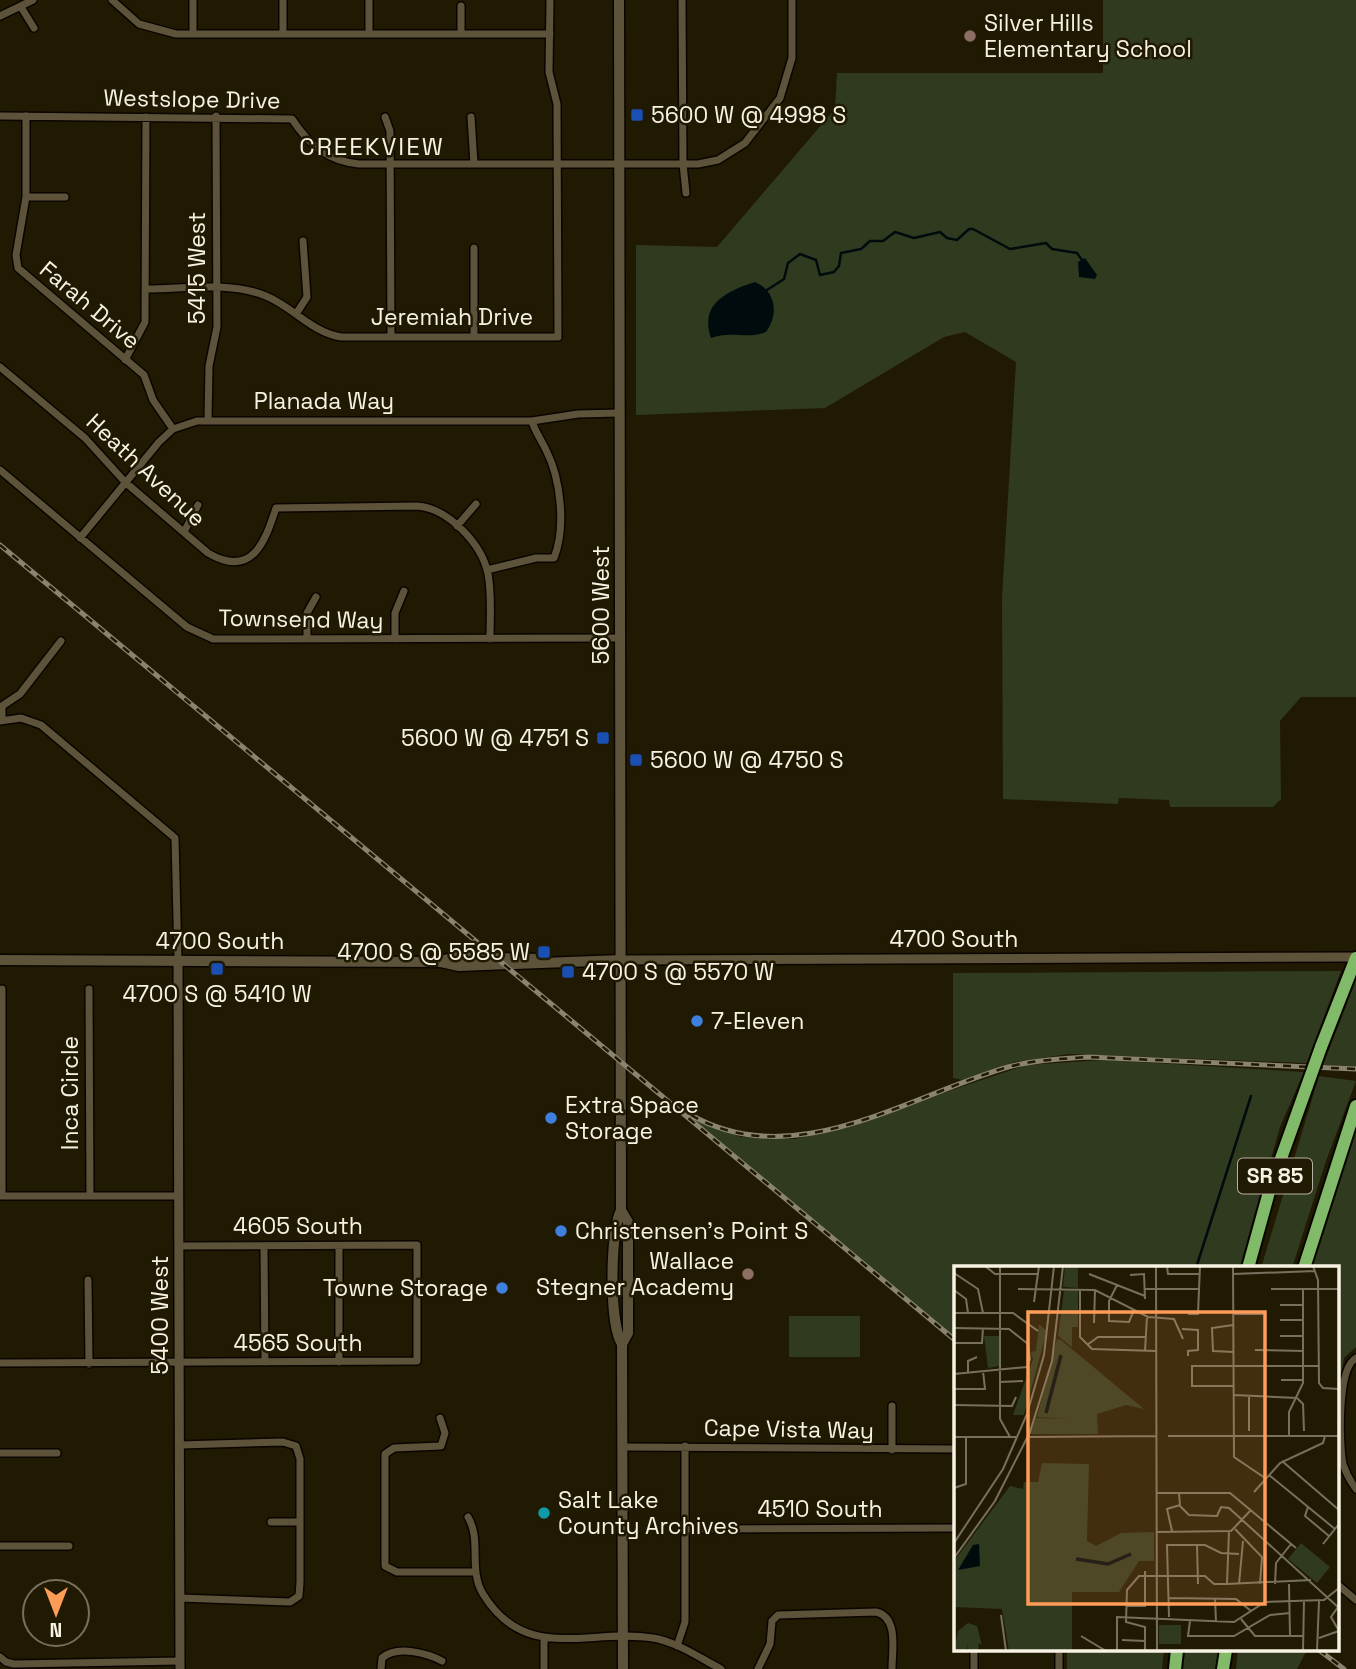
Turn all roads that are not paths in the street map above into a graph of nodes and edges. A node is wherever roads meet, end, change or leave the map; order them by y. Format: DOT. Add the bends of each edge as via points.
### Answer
graph roads {
  1 [pos="33,0"];
  2 [pos="112,0"];
  3 [pos="193,0"];
  4 [pos="283,0"];
  5 [pos="369,0"];
  6 [pos="550,0"];
  7 [pos="619,0"];
  8 [pos="682,0"];
  9 [pos="792,0"];
  10 [pos="461,6"];
  11 [pos="21,7"];
  12 [pos="0,16"];
  13 [pos="34,28"];
  14 [pos="193,34"];
  15 [pos="283,34"];
  16 [pos="369,34"];
  17 [pos="461,34"];
  18 [pos="550,34"];
  19 [pos="0,116"];
  20 [pos="26,116"];
  21 [pos="146,117"];
  22 [pos="216,117"];
  23 [pos="385,117"];
  24 [pos="471,117"];
  25 [pos="390,164"];
  26 [pos="474,164"];
  27 [pos="557,164"];
  28 [pos="619,164"];
  29 [pos="683,164"];
  30 [pos="687,193"];
  31 [pos="26,197"];
  32 [pos="65,197"];
  33 [pos="303,241"];
  34 [pos="474,248"];
  35 [pos="217,288"];
  36 [pos="147,289"];
  37 [pos="296,314"];
  38 [pos="391,337"];
  39 [pos="474,337"];
  40 [pos="125,360"];
  41 [pos="0,367"];
  42 [pos="619,413"];
  43 [pos="208,419"];
  44 [pos="532,421"];
  45 [pos="173,429"];
  46 [pos="0,470"];
  47 [pos="125,482"];
  48 [pos="477,504"];
  49 [pos="198,505"];
  50 [pos="457,526"];
  51 [pos="184,532"];
  52 [pos="80,538"];
  53 [pos="487,570"];
  54 [pos="404,591"];
  55 [pos="317,597"];
  56 [pos="620,638"];
  57 [pos="307,639"];
  58 [pos="395,639"];
  59 [pos="490,639"];
  60 [pos="61,641"];
  61 [pos="1,720"];
  62 [pos="1356,958"];
  63 [pos="0,960"];
  64 [pos="177,960"];
  65 [pos="621,960"];
  66 [pos="2,989"];
  67 [pos="89,989"];
  68 [pos="1356,1106"];
  69 [pos="1,1196"];
  70 [pos="90,1196"];
  71 [pos="179,1196"];
  72 [pos="179,1246"];
  73 [pos="264,1246"];
  74 [pos="339,1246"];
  75 [pos="1249,1266"];
  76 [pos="1305,1266"];
  77 [pos="88,1280"];
  78 [pos="1356,1358"];
  79 [pos="417,1361"];
  80 [pos="180,1362"];
  81 [pos="265,1362"];
  82 [pos="340,1362"];
  83 [pos="0,1363"];
  84 [pos="89,1364"];
  85 [pos="892,1406"];
  86 [pos="440,1418"];
  87 [pos="180,1445"];
  88 [pos="685,1446"];
  89 [pos="622,1447"];
  90 [pos="954,1449"];
  91 [pos="892,1450"];
  92 [pos="57,1453"];
  93 [pos="0,1454"];
  94 [pos="1356,1489"];
  95 [pos="468,1517"];
  96 [pos="271,1522"];
  97 [pos="300,1522"];
  98 [pos="954,1528"];
  99 [pos="685,1529"];
  100 [pos="0,1546"];
  101 [pos="69,1546"];
  102 [pos="475,1572"];
  103 [pos="1338,1585"];
  104 [pos="180,1598"];
  105 [pos="1356,1600"];
  106 [pos="544,1638"];
  107 [pos="623,1638"];
  108 [pos="677,1646"];
  109 [pos="1,1658"];
  110 [pos="442,1661"];
  111 [pos="180,1665"];
  112 [pos="381,1669"];
  113 [pos="544,1669"];
  114 [pos="623,1669"];
  115 [pos="721,1669"];
  116 [pos="758,1669"];
  117 [pos="892,1669"];
  1 -- 11 [label="street"];
  2 -- 14 [label="street" via="130,18 151,29"];
  3 -- 14 [label="street"];
  4 -- 15 [label="street"];
  5 -- 16 [label="street"];
  6 -- 18 [label="street, Jeremiah Drive"];
  7 -- 28 [label="main road, 5600 West"];
  8 -- 29 [label="street"];
  9 -- 29 [label="street, Westslope Drive" via="792,58 780,98 745,144 731,154"];
  10 -- 17 [label="street"];
  11 -- 12 [label="street"];
  11 -- 13 [label="street"];
  14 -- 15 [label="street"];
  15 -- 16 [label="street"];
  16 -- 17 [label="street"];
  17 -- 18 [label="street"];
  18 -- 27 [label="street, Jeremiah Drive"];
  19 -- 20 [label="street, Westslope Drive"];
  20 -- 21 [label="street, Westslope Drive"];
  20 -- 31 [label="street, Farah Drive"];
  21 -- 22 [label="street, Westslope Drive"];
  21 -- 36 [label="street"];
  22 -- 25 [label="street, Westslope Drive" via="292,119 314,146 330,157 344,163"];
  22 -- 35 [label="street, 5415 West"];
  23 -- 25 [label="street"];
  24 -- 26 [label="street"];
  25 -- 26 [label="street, Westslope Drive"];
  25 -- 38 [label="street"];
  26 -- 27 [label="street, Westslope Drive"];
  27 -- 28 [label="street, Westslope Drive"];
  27 -- 39 [label="street, Jeremiah Drive" via="558,337"];
  28 -- 29 [label="street, Westslope Drive"];
  28 -- 42 [label="main road, 5600 West"];
  29 -- 30 [label="street"];
  31 -- 32 [label="street"];
  31 -- 40 [label="street, Farah Drive" via="18,268"];
  33 -- 37 [label="street" via="307,297"];
  34 -- 39 [label="street"];
  35 -- 36 [label="street, Jeremiah Drive"];
  35 -- 37 [label="street, Jeremiah Drive" via="264,295"];
  35 -- 43 [label="street, 5415 West" via="216,336 208,366"];
  36 -- 40 [label="street" via="145,322"];
  37 -- 38 [label="street, Jeremiah Drive" via="329,335"];
  38 -- 39 [label="street, Jeremiah Drive"];
  40 -- 45 [label="street, Farah Drive" via="144,375 153,400"];
  41 -- 47 [label="street, Heath Avenue" via="97,449"];
  42 -- 44 [label="street, Planada Way"];
  42 -- 56 [label="main road, 5600 West"];
  43 -- 44 [label="street, Planada Way"];
  43 -- 45 [label="street, Planada Way"];
  44 -- 53 [label="street" via="556,482 559,546 554,558"];
  45 -- 47 [label="street"];
  46 -- 52 [label="street, Townsend Way"];
  47 -- 51 [label="street, Heath Avenue"];
  47 -- 52 [label="street"];
  48 -- 50 [label="street"];
  49 -- 51 [label="street"];
  50 -- 51 [label="street, Heath Avenue" via="425,507 276,508 261,548 232,562 208,553"];
  50 -- 53 [label="street, Heath Avenue"];
  52 -- 57 [label="street, Townsend Way" via="197,634 223,639"];
  53 -- 59 [label="street, Heath Avenue"];
  54 -- 58 [label="street" via="395,612"];
  55 -- 57 [label="street" via="307,613"];
  56 -- 59 [label="street, Townsend Way"];
  56 -- 65 [label="main road, 5600 West"];
  57 -- 58 [label="street, Townsend Way"];
  58 -- 59 [label="street, Townsend Way"];
  60 -- 61 [label="street" via="20,694 2,706"];
  61 -- 64 [label="street" via="21,718 41,725 175,838"];
  62 -- 65 [label="street, 4700 South"];
  62 -- 75 [label="highway, SR 85, bridge" via="1269,1192"];
  63 -- 64 [label="main road, 4700 South"];
  64 -- 65 [label="main road, 4700 South"];
  64 -- 71 [label="street, 5400 West"];
  65 -- 89 [label="main road, 5600 West" via="621,1210 628,1222"];
  66 -- 69 [label="street"];
  67 -- 70 [label="street, Inca Circle"];
  68 -- 76 [label="highway, SR 85"];
  69 -- 70 [label="street"];
  70 -- 71 [label="street"];
  71 -- 72 [label="street, 5400 West"];
  72 -- 73 [label="street, 4605 South"];
  72 -- 80 [label="street, 5400 West"];
  73 -- 74 [label="street, 4605 South"];
  73 -- 81 [label="street"];
  74 -- 79 [label="street, 4605 South" via="417,1245"];
  74 -- 82 [label="street"];
  77 -- 84 [label="street"];
  78 -- 94 [label="street" via="1347,1366 1342,1387 1342,1450"];
  79 -- 82 [label="street, 4565 South"];
  80 -- 81 [label="street, 4565 South"];
  80 -- 84 [label="street, 4565 South"];
  80 -- 87 [label="street, 5400 West"];
  81 -- 82 [label="street, 4565 South"];
  83 -- 84 [label="street, 4565 South"];
  85 -- 91 [label="street"];
  86 -- 102 [label="street" via="445,1433 441,1446 394,1448 385,1454 384,1558 387,1569"];
  87 -- 97 [label="street" via="294,1444 300,1459"];
  87 -- 104 [label="street, 5400 West"];
  88 -- 89 [label="street, Cape Vista Way"];
  88 -- 91 [label="street, Cape Vista Way"];
  88 -- 99 [label="street"];
  89 -- 107 [label="main road, 5600 West"];
  90 -- 91 [label="street, Cape Vista Way"];
  92 -- 93 [label="street"];
  95 -- 102 [label="street" via="475,1533"];
  96 -- 97 [label="street"];
  97 -- 104 [label="street" via="299,1596 286,1602"];
  98 -- 99 [label="street, 4510 South"];
  99 -- 108 [label="street" via="685,1622"];
  100 -- 101 [label="street"];
  102 -- 106 [label="street" via="484,1596 509,1623"];
  103 -- 105 [label="street"];
  104 -- 111 [label="street, 5400 West"];
  106 -- 107 [label="street"];
  106 -- 113 [label="street"];
  107 -- 108 [label="street" via="655,1639"];
  107 -- 114 [label="main road, 5600 West"];
  108 -- 115 [label="street"];
  109 -- 111 [label="street" via="14,1664"];
  110 -- 112 [label="street" via="423,1653 386,1654"];
  116 -- 117 [label="street" via="769,1647 774,1617 876,1612 888,1617 891,1625"];
}
